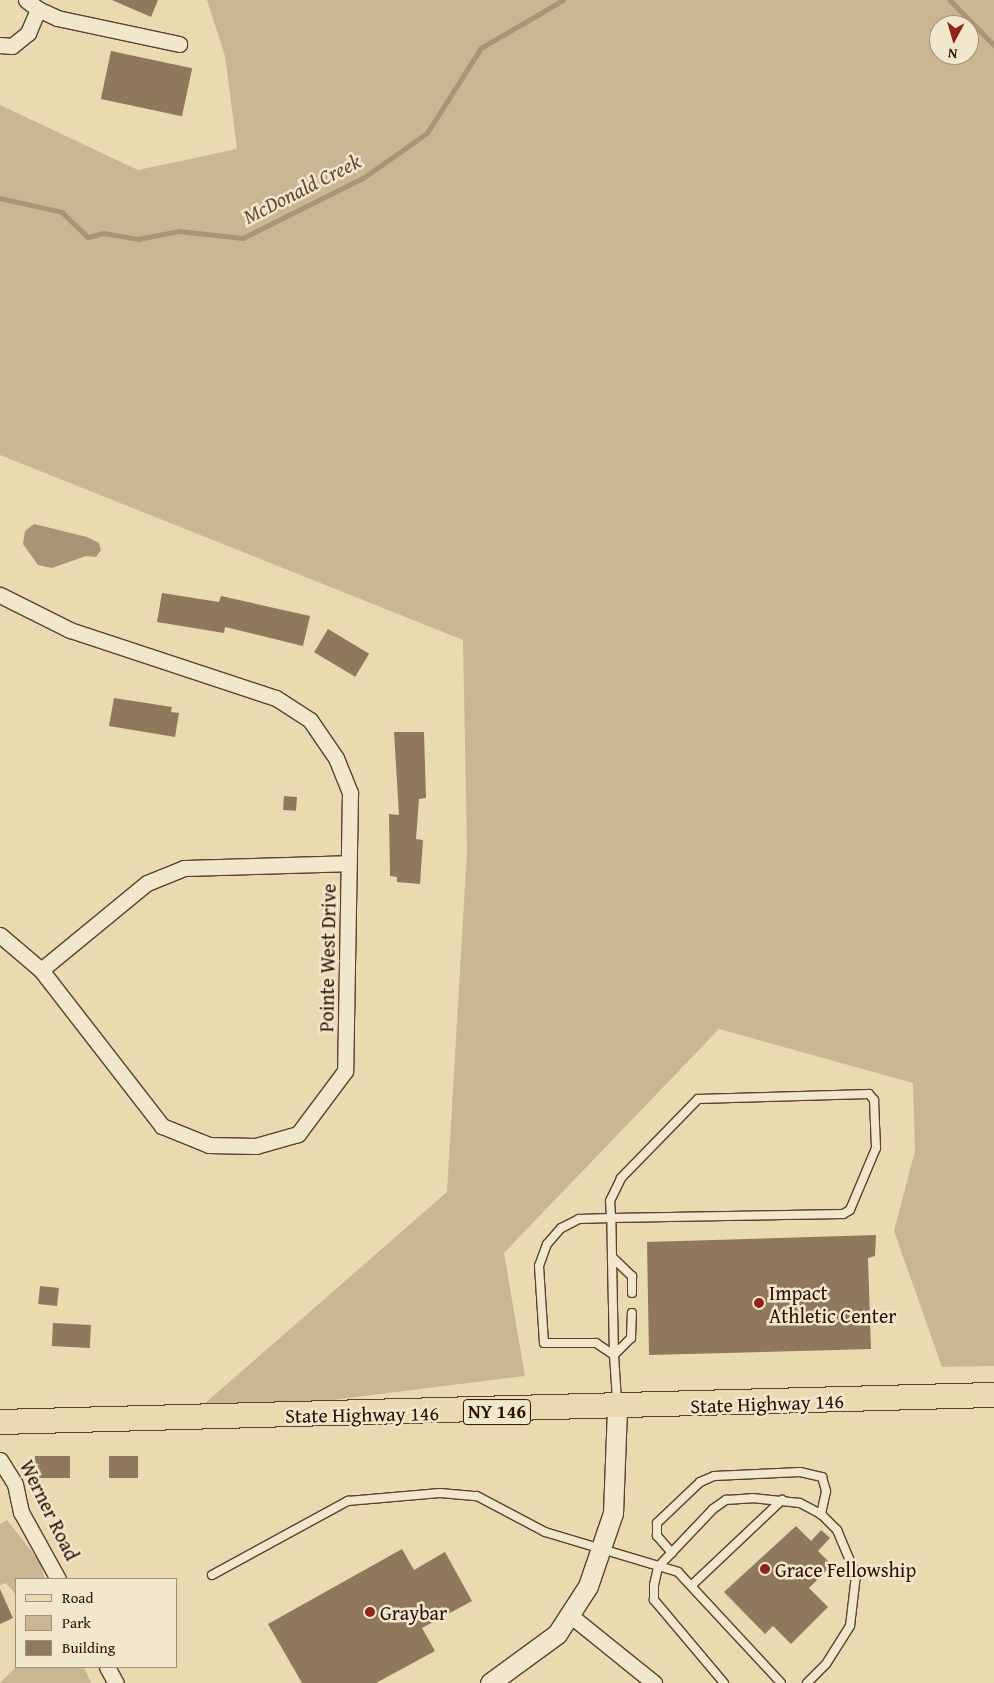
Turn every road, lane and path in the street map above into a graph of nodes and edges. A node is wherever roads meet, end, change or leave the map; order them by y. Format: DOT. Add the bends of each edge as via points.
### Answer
graph roads {
  1 [pos="26,0"];
  2 [pos="42,5"];
  3 [pos="179,44"];
  4 [pos="0,46"];
  5 [pos="0,595"];
  6 [pos="348,863"];
  7 [pos="0,935"];
  8 [pos="41,970"];
  9 [pos="611,1218"];
  10 [pos="612,1258"];
  11 [pos="632,1293"];
  12 [pos="632,1313"];
  13 [pos="614,1355"];
  14 [pos="994,1395"];
  15 [pos="617,1408"];
  16 [pos="0,1422"];
  17 [pos="0,1460"];
  18 [pos="782,1500"];
  19 [pos="821,1514"];
  20 [pos="602,1551"];
  21 [pos="672,1552"];
  22 [pos="658,1567"];
  23 [pos="212,1575"];
  24 [pos="57,1578"];
  25 [pos="692,1585"];
  26 [pos="571,1616"];
  27 [pos="108,1668"];
  28 [pos="646,1680"];
  29 [pos="116,1683"];
  30 [pos="490,1683"];
  31 [pos="724,1683"];
  32 [pos="781,1683"];
  33 [pos="807,1683"];
  1 -- 2 [label="street"];
  2 -- 3 [label="street" via="57,18"];
  2 -- 4 [label="street" via="22,41"];
  5 -- 6 [label="street, Pointe West Drive" via="70,630 276,698 310,720 336,758 350,793"];
  6 -- 8 [label="street" via="184,868 147,883"];
  6 -- 8 [label="street, Pointe West Drive" via="345,1071 298,1134 256,1146 209,1146 162,1126"];
  7 -- 8 [label="street, Pointe West Drive"];
  9 -- 9 [label="lane" via="610,1201 621,1178 698,1099 861,1092 874,1100 876,1148 854,1202 843,1214"];
  9 -- 10 [label="lane"];
  9 -- 13 [label="lane" via="579,1219 561,1228 547,1244 540,1266 541,1338 550,1345 596,1344"];
  10 -- 11 [label="lane" via="632,1276"];
  10 -- 13 [label="lane"];
  12 -- 13 [label="lane" via="631,1338"];
  13 -- 15 [label="lane"];
  14 -- 15 [label="main road, State Highway 146 / NY 146"];
  15 -- 16 [label="main road, State Highway 146 / NY 146"];
  15 -- 20 [label="street" via="613,1513"];
  17 -- 24 [label="street, Werner Road" via="14,1484 21,1512"];
  18 -- 19 [label="lane"];
  18 -- 21 [label="lane" via="726,1500"];
  18 -- 25 [label="lane"];
  19 -- 21 [label="lane" via="826,1491 822,1477 800,1472 714,1476 700,1482 657,1523 657,1536"];
  19 -- 33 [label="lane" via="838,1530 849,1551 856,1576 856,1601 850,1626 826,1664"];
  20 -- 22 [label="lane"];
  20 -- 23 [label="lane" via="545,1532 477,1496 440,1493 348,1501"];
  20 -- 26 [label="street"];
  21 -- 22 [label="lane"];
  22 -- 25 [label="lane" via="678,1572"];
  22 -- 31 [label="lane" via="654,1600"];
  25 -- 32 [label="lane"];
  26 -- 28 [label="street"];
  26 -- 30 [label="street" via="557,1634"];
  27 -- 29 [label="street"];
}
